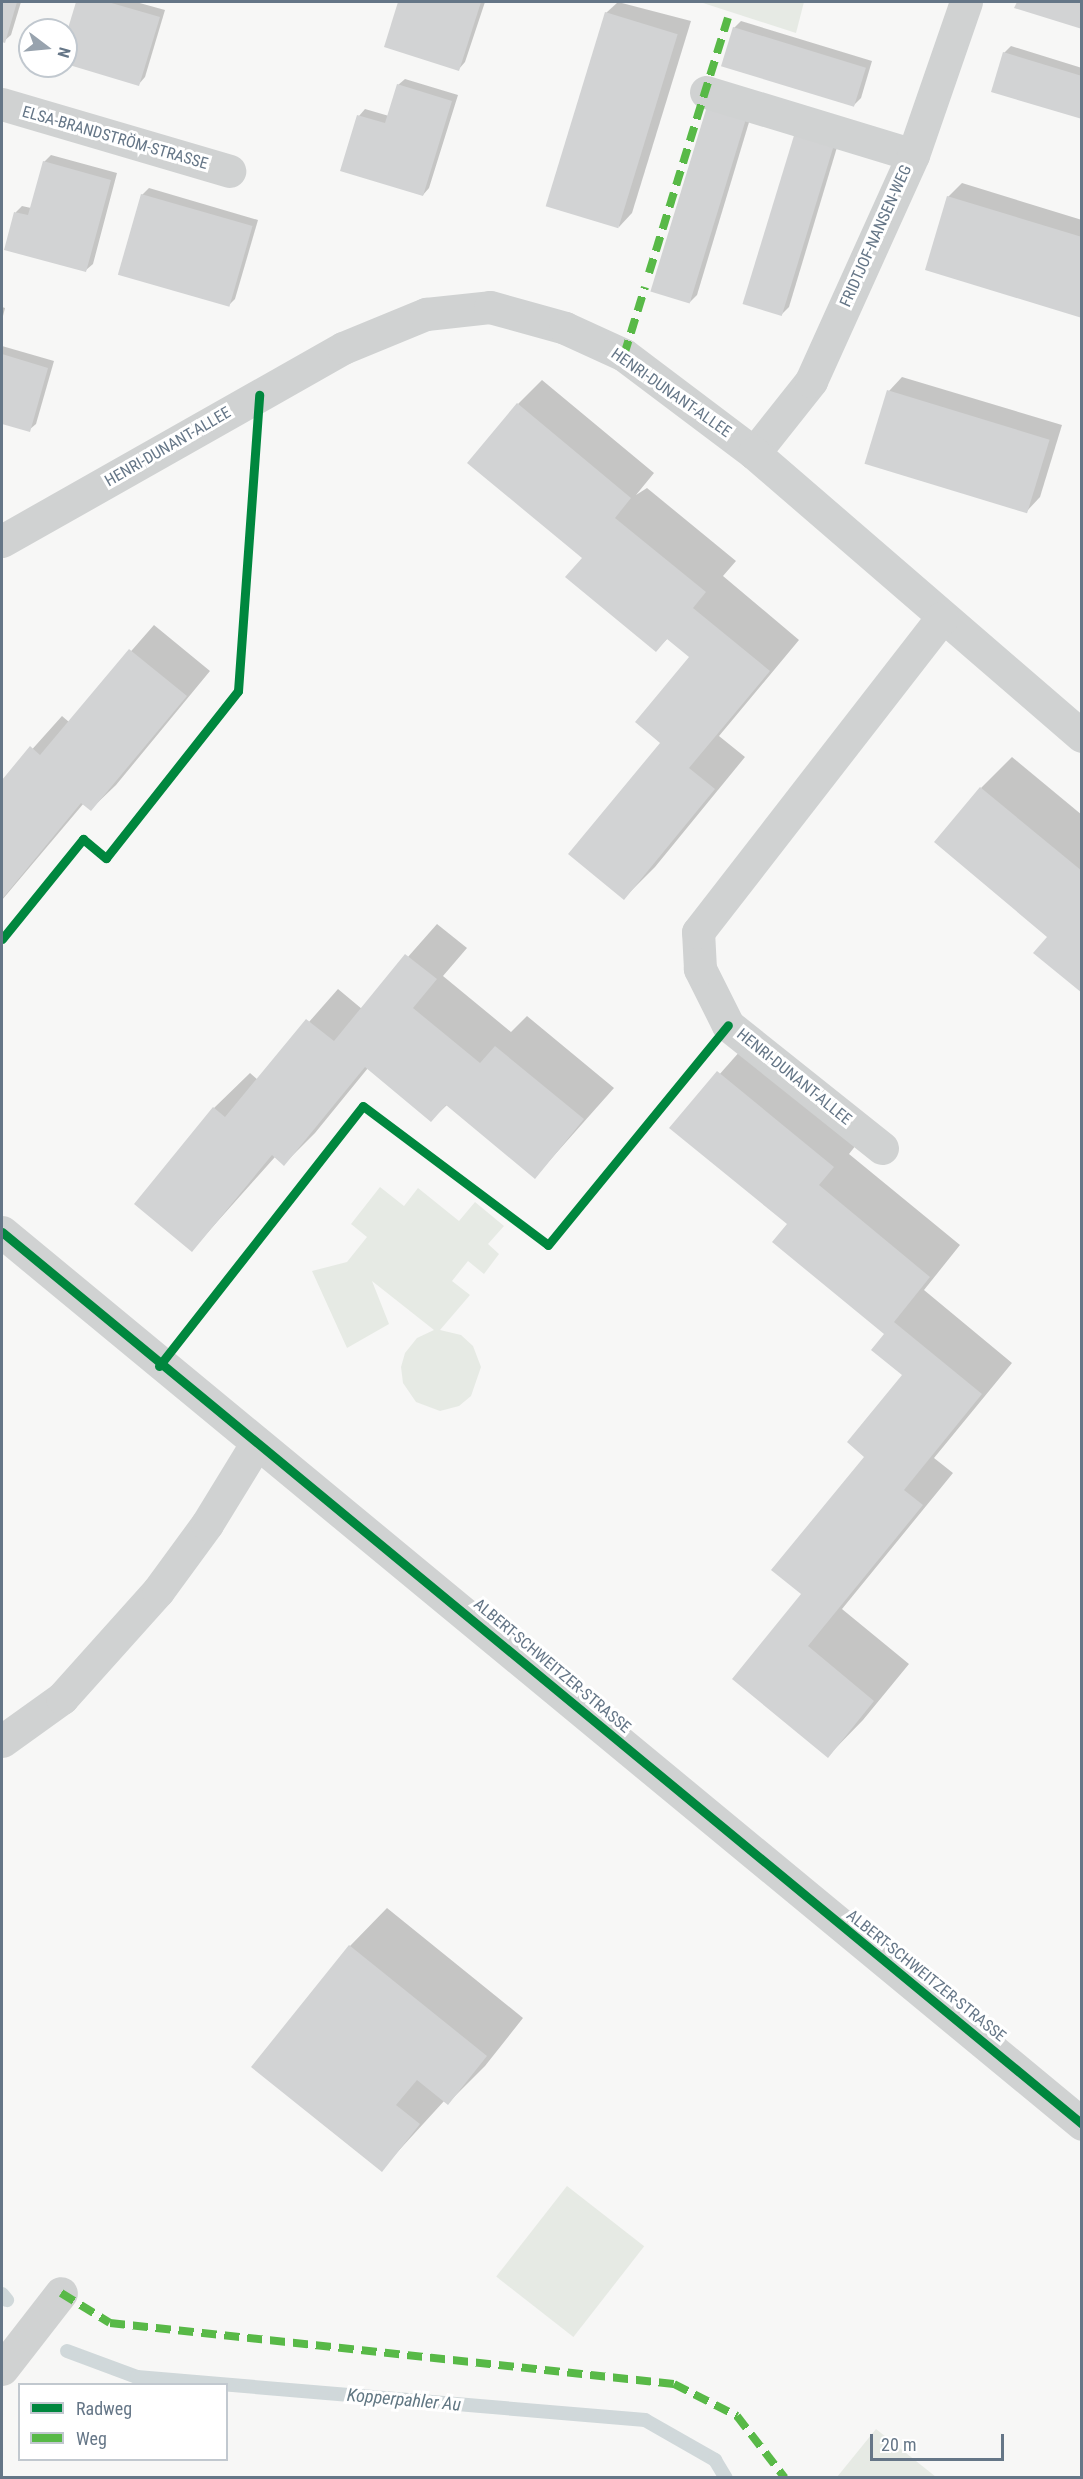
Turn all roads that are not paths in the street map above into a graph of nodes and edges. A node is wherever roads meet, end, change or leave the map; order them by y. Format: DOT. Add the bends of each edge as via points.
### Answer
graph roads {
  1 [pos="966,2"];
  2 [pos="706,92"];
  3 [pos="2,104"];
  4 [pos="913,154"];
  5 [pos="229,171"];
  6 [pos="754,453"];
  7 [pos="2,541"];
  8 [pos="942,618"];
  9 [pos="1082,736"];
  10 [pos="882,1148"];
  11 [pos="2,1232"];
  12 [pos="256,1444"];
  13 [pos="2,1741"];
  14 [pos="1082,2124"];
  15 [pos="61,2293"];
  16 [pos="2,2369"];
  1 -- 4 [label="street, FRIDTJOF-NANSEN-WEG"];
  2 -- 4 [label="street"];
  3 -- 5 [label="street, ELSA-BRANDSTRÖM-STRASSE"];
  4 -- 6 [label="street, FRIDTJOF-NANSEN-WEG" via="811,381"];
  6 -- 7 [label="street, HENRI-DUNANT-ALLEE" via="624,355 565,328 490,308 426,314 343,348"];
  6 -- 8 [label="street, HENRI-DUNANT-ALLEE"];
  8 -- 9 [label="street, HENRI-DUNANT-ALLEE"];
  8 -- 10 [label="street, HENRI-DUNANT-ALLEE" via="698,932 700,969 728,1025"];
  11 -- 12 [label="street, ALBERT-SCHWEITZER-STRASSE"];
  12 -- 13 [label="street" via="207,1524 158,1591 62,1698"];
  12 -- 14 [label="street, ALBERT-SCHWEITZER-STRASSE"];
  15 -- 16 [label="street"];
}
